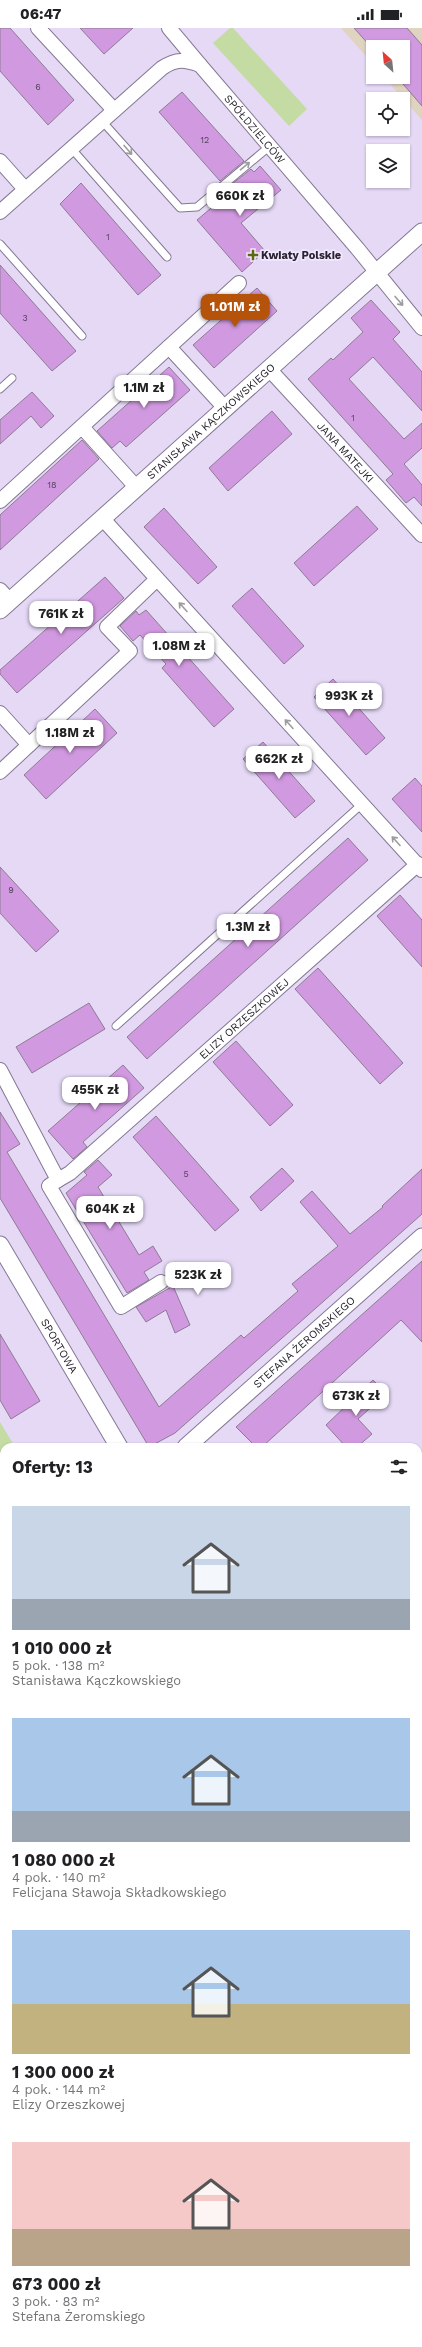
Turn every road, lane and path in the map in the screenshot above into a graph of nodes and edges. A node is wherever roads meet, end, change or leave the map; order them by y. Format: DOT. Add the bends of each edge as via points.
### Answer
graph roads {
  1 [pos="38,28"];
  2 [pos="169,28"];
  3 [pos="200,65"];
  4 [pos="114,110"];
  5 [pos="102,121"];
  6 [pos="270,146"];
  7 [pos="71,148"];
  8 [pos="0,161"];
  9 [pos="25,189"];
  10 [pos="0,212"];
  11 [pos="422,232"];
  12 [pos="0,244"];
  13 [pos="167,257"];
  14 [pos="376,274"];
  15 [pos="239,283"];
  16 [pos="422,328"];
  17 [pos="82,336"];
  18 [pos="169,347"];
  19 [pos="269,369"];
  20 [pos="12,378"];
  21 [pos="0,389"];
  22 [pos="225,408"];
  23 [pos="82,426"];
  24 [pos="137,488"];
  25 [pos="0,501"];
  26 [pos="102,518"];
  27 [pos="422,535"];
  28 [pos="158,579"];
  29 [pos="3,600"];
  30 [pos="0,713"];
  31 [pos="29,745"];
  32 [pos="0,772"];
  33 [pos="362,804"];
  34 [pos="420,867"];
  35 [pos="116,1026"];
  36 [pos="0,1070"];
  37 [pos="64,1176"];
  38 [pos="420,1242"];
  39 [pos="0,1244"];
  40 [pos="161,1282"];
  41 [pos="117,1443"];
  42 [pos="191,1443"];
  1 -- 4 [label="street"];
  2 -- 3 [label="street, SPÓŁDZIELCÓW"];
  3 -- 4 [label="street" via="183,59 172,61"];
  3 -- 6 [label="street, SPÓŁDZIELCÓW"];
  4 -- 5 [label="street"];
  5 -- 6 [label="lane, one-way" via="180,208 197,207"];
  5 -- 7 [label="street"];
  6 -- 14 [label="street, SPÓŁDZIELCÓW"];
  7 -- 9 [label="street"];
  7 -- 13 [label="lane"];
  8 -- 9 [label="street"];
  9 -- 10 [label="street"];
  11 -- 14 [label="street, STANISŁAWA KĄCZKOWSKIEGO"];
  12 -- 17 [label="lane"];
  14 -- 16 [label="street, SPÓŁDZIELCÓW, one-way"];
  14 -- 19 [label="street, STANISŁAWA KĄCZKOWSKIEGO"];
  15 -- 18 [label="street"];
  18 -- 22 [label="street"];
  18 -- 23 [label="street"];
  19 -- 22 [label="street, STANISŁAWA KĄCZKOWSKIEGO"];
  19 -- 27 [label="street, JANA MATEJKI"];
  20 -- 21 [label="lane"];
  22 -- 24 [label="street, STANISŁAWA KĄCZKOWSKIEGO"];
  23 -- 24 [label="street"];
  23 -- 25 [label="street"];
  24 -- 26 [label="street, STANISŁAWA KĄCZKOWSKIEGO"];
  26 -- 28 [label="street"];
  26 -- 29 [label="street, STANISŁAWA KĄCZKOWSKIEGO"];
  28 -- 31 [label="street" via="106,627 130,651"];
  33 -- 28 [label="street, one-way"];
  30 -- 31 [label="street"];
  31 -- 32 [label="street"];
  34 -- 33 [label="street, one-way"];
  33 -- 35 [label="lane"];
  34 -- 37 [label="street, ELIZY ORZESZKOWEJ"];
  36 -- 37 [label="street"];
  37 -- 40 [label="street" via="49,1186 121,1307"];
  38 -- 42 [label="street, STEFANA ŻEROMSKIEGO"];
  39 -- 41 [label="street, SPORTOWA"];
}
